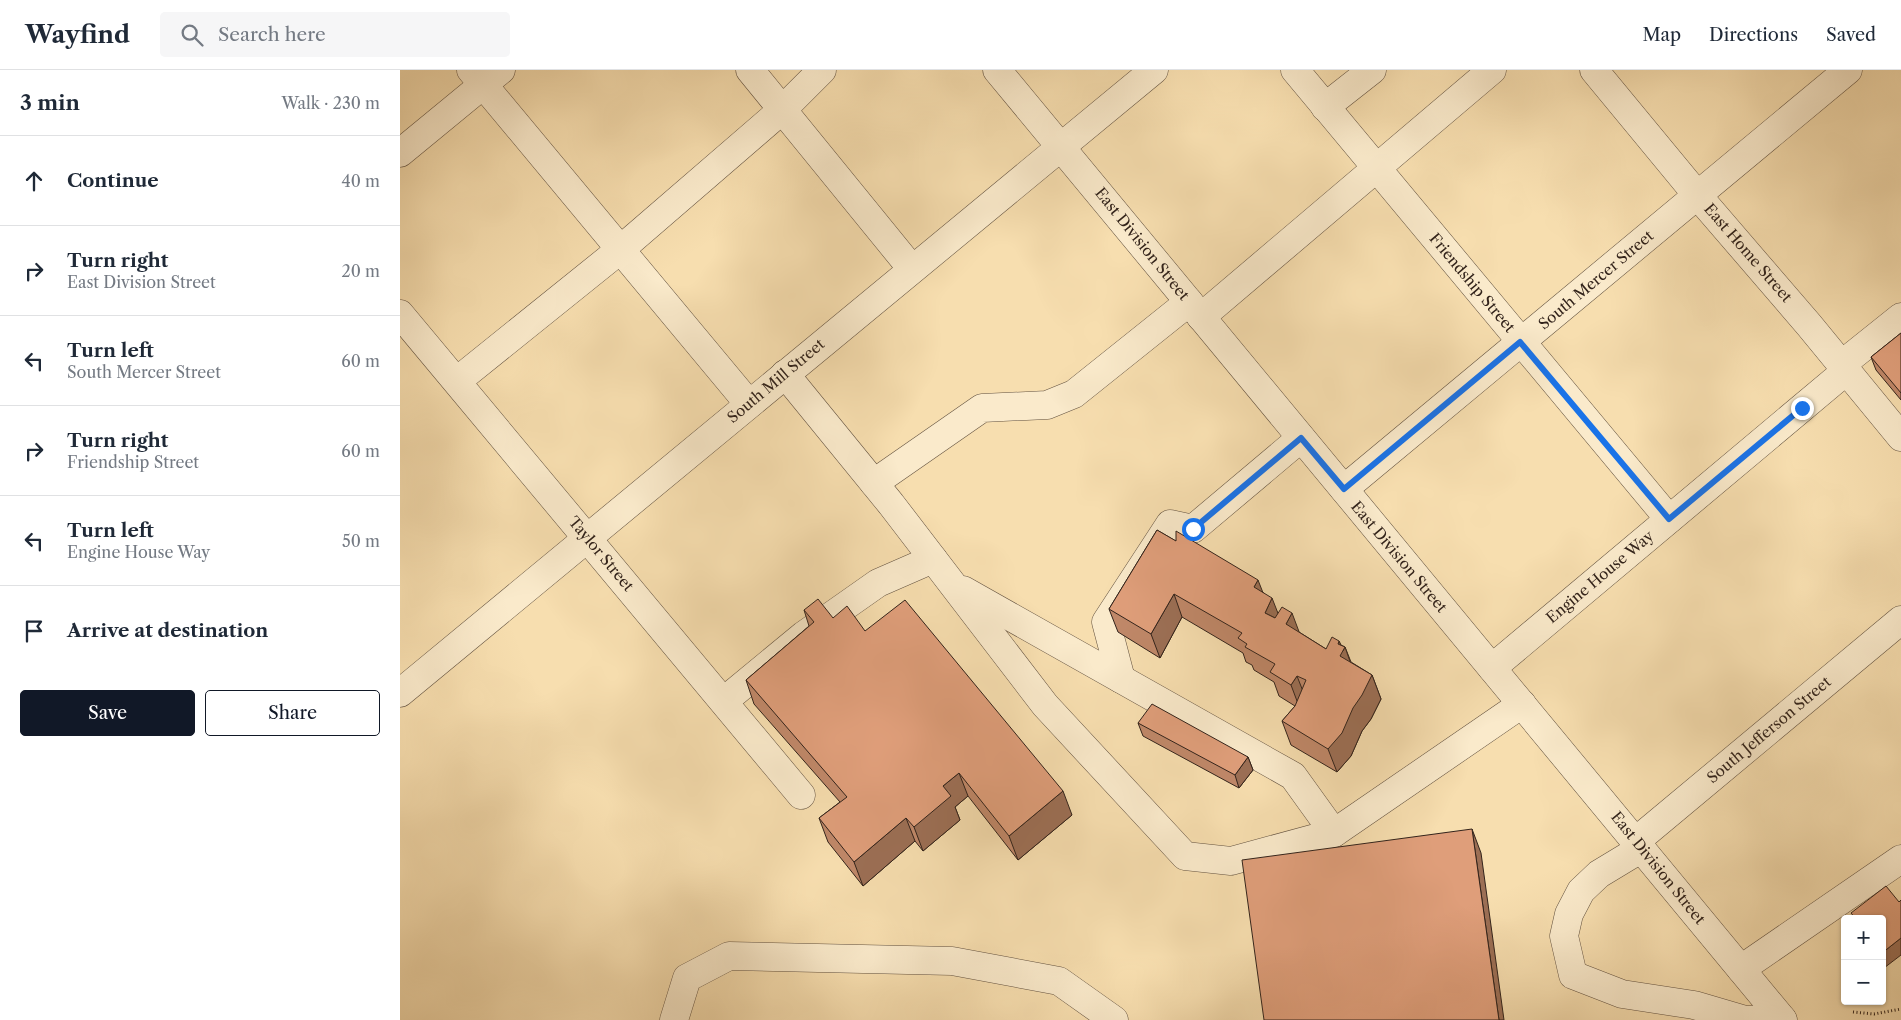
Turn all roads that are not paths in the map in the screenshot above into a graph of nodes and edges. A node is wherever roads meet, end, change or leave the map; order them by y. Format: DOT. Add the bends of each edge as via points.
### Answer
graph roads {
  1 [pos="750,70"];
  2 [pos="822,70"];
  3 [pos="997,70"];
  4 [pos="1154,70"];
  5 [pos="1295,70"];
  6 [pos="1372,70"];
  7 [pos="1492,70"];
  8 [pos="1594,70"];
  9 [pos="1848,70"];
  10 [pos="485,75"];
  11 [pos="1325,106"];
  12 [pos="782,110"];
  13 [pos="1061,146"];
  14 [pos="400,153"];
  15 [pos="1377,168"];
  16 [pos="1698,196"];
  17 [pos="621,249"];
  18 [pos="912,269"];
  19 [pos="1195,309"];
  20 [pos="400,314"];
  21 [pos="1901,317"];
  22 [pos="1520,342"];
  23 [pos="1844,368"];
  24 [pos="785,374"];
  25 [pos="457,380"];
  26 [pos="748,404"];
  27 [pos="1901,437"];
  28 [pos="1301,438"];
  29 [pos="874,483"];
  30 [pos="1344,489"];
  31 [pos="1669,519"];
  32 [pos="588,537"];
  33 [pos="933,559"];
  34 [pos="953,584"];
  35 [pos="1901,620"];
  36 [pos="1492,668"];
  37 [pos="1121,679"];
  38 [pos="400,693"];
  39 [pos="724,701"];
  40 [pos="1522,704"];
  41 [pos="801,795"];
  42 [pos="1334,833"];
  43 [pos="1639,844"];
  44 [pos="1901,859"];
  45 [pos="1741,969"];
  46 [pos="1782,1019"];
  47 [pos="674,1020"];
  48 [pos="1114,1020"];
  1 -- 12 [label="street"];
  2 -- 12 [label="street"];
  3 -- 13 [label="street, East Division Street"];
  4 -- 13 [label="street, South Mill Street"];
  5 -- 11 [label="street, Friendship Street"];
  6 -- 11 [label="street"];
  7 -- 15 [label="street"];
  8 -- 16 [label="street, East Home Street"];
  9 -- 16 [label="street, South Mercer Street"];
  10 -- 14 [label="street"];
  10 -- 17 [label="street"];
  11 -- 15 [label="street, Friendship Street"];
  12 -- 17 [label="street"];
  12 -- 18 [label="street"];
  13 -- 18 [label="street, South Mill Street"];
  13 -- 19 [label="street, East Division Street"];
  15 -- 19 [label="street"];
  15 -- 22 [label="street, Friendship Street"];
  16 -- 22 [label="street, South Mercer Street"];
  16 -- 23 [label="street, East Home Street"];
  17 -- 25 [label="street"];
  17 -- 26 [label="street"];
  18 -- 24 [label="street, South Mill Street"];
  19 -- 28 [label="street, East Division Street"];
  19 -- 29 [label="street" via="1074,394 1047,405 982,408"];
  20 -- 25 [label="street, Taylor Street"];
  21 -- 23 [label="street, Engine House Way"];
  22 -- 30 [label="street, South Mercer Street"];
  22 -- 31 [label="street, Friendship Street"];
  23 -- 27 [label="street, East Home Street"];
  23 -- 31 [label="street, Engine House Way"];
  24 -- 26 [label="street, South Mill Street"];
  24 -- 29 [label="street"];
  25 -- 32 [label="street, Taylor Street"];
  26 -- 32 [label="street, South Mill Street"];
  28 -- 30 [label="street, East Division Street"];
  28 -- 37 [label="street" via="1193,529 1170,524 1106,622"];
  29 -- 33 [label="street"];
  30 -- 36 [label="street, East Division Street"];
  31 -- 36 [label="street, Engine House Way"];
  32 -- 38 [label="street, South Mill Street"];
  32 -- 39 [label="street, Taylor Street"];
  33 -- 34 [label="street"];
  33 -- 39 [label="street" via="878,582 804,635"];
  34 -- 37 [label="street"];
  34 -- 42 [label="street" via="1045,705 1185,856 1231,861"];
  35 -- 43 [label="street, South Jefferson Street"];
  36 -- 40 [label="street, East Division Street"];
  37 -- 42 [label="street" via="1293,776"];
  39 -- 41 [label="street, Taylor Street"];
  40 -- 42 [label="street"];
  40 -- 43 [label="street, East Division Street"];
  43 -- 45 [label="street, East Division Street"];
  43 -- 46 [label="street, South Jefferson Street" via="1581,891 1569,914 1564,936 1572,975 1622,994 1694,1005 1744,1020"];
  44 -- 45 [label="street"];
  45 -- 46 [label="street, East Division Street"];
  47 -- 48 [label="street" via="687,978 730,956 952,961 1059,982"];
}
